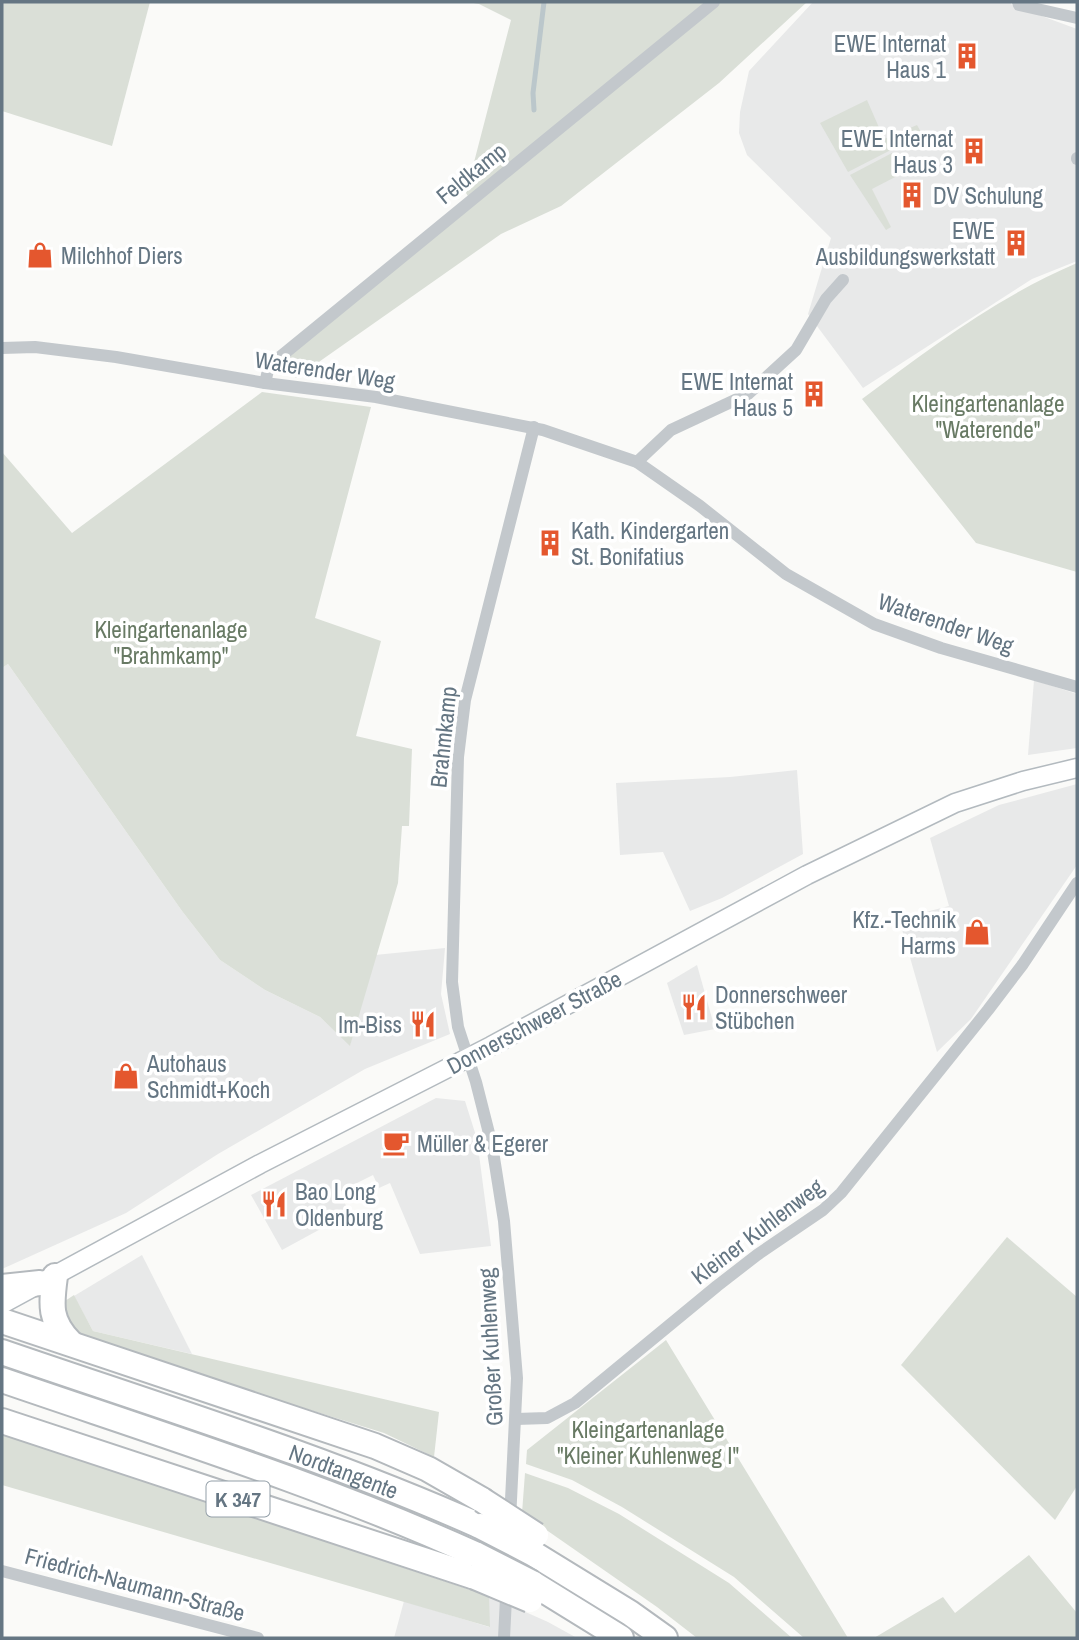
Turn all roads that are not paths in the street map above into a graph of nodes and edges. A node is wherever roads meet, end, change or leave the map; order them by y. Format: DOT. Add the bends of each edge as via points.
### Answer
graph roads {
  1 [pos="715,2"];
  2 [pos="1018,2"];
  3 [pos="1077,18"];
  4 [pos="843,280"];
  5 [pos="2,348"];
  6 [pos="265,383"];
  7 [pos="534,427"];
  8 [pos="637,463"];
  9 [pos="1077,687"];
  10 [pos="1077,768"];
  11 [pos="1077,883"];
  12 [pos="469,1057"];
  13 [pos="47,1280"];
  14 [pos="2,1287"];
  15 [pos="2,1304"];
  16 [pos="2,1321"];
  17 [pos="71,1343"];
  18 [pos="2,1352"];
  19 [pos="13,1384"];
  20 [pos="516,1419"];
  21 [pos="2,1421"];
  22 [pos="535,1545"];
  23 [pos="476,1566"];
  24 [pos="2,1571"];
  25 [pos="619,1637"];
  26 [pos="258,1638"];
  27 [pos="504,1638"];
  28 [pos="665,1638"];
  1 -- 6 [label="street, Feldkamp" via="269,366"];
  2 -- 3 [label="street"];
  4 -- 8 [label="street" via="826,299 796,350 748,394 671,430"];
  5 -- 6 [label="street, Waterender Weg" via="116,356"];
  6 -- 7 [label="street, Waterender Weg" via="376,397"];
  7 -- 8 [label="street, Waterender Weg"];
  7 -- 12 [label="street, Brahmkamp" via="465,700 458,757 452,982 458,1027"];
  8 -- 9 [label="street, Waterender Weg" via="786,574 874,624"];
  10 -- 12 [label="main road, Donnerschweer Straße" via="955,803 923,818 807,874"];
  11 -- 20 [label="street, Kleiner Kuhlenweg" via="988,1010 841,1193 727,1278 575,1403 547,1418"];
  12 -- 13 [label="main road, Donnerschweer Straße"];
  12 -- 20 [label="street, Großer Kuhlenweg" via="492,1145 504,1221"];
  13 -- 14 [label="highway"];
  13 -- 15 [label="main road, Donnerschweer Straße"];
  13 -- 17 [label="highway" via="58,1331"];
  16 -- 17 [label="highway"];
  17 -- 22 [label="highway, bridge" via="375,1446 428,1469 482,1500"];
  18 -- 22 [label="highway, Nordtangente, bridge" via="214,1424"];
  19 -- 23 [label="highway, Nordtangente / K 347" via="396,1518"];
  20 -- 27 [label="street, Großer Kuhlenweg"];
  21 -- 23 [label="highway, K 347"];
  22 -- 28 [label="highway" via="601,1578 630,1613"];
  23 -- 25 [label="highway, K 347, bridge" via="531,1592 586,1631"];
  24 -- 26 [label="street, Friedrich-Naumann-Straße"];
}
